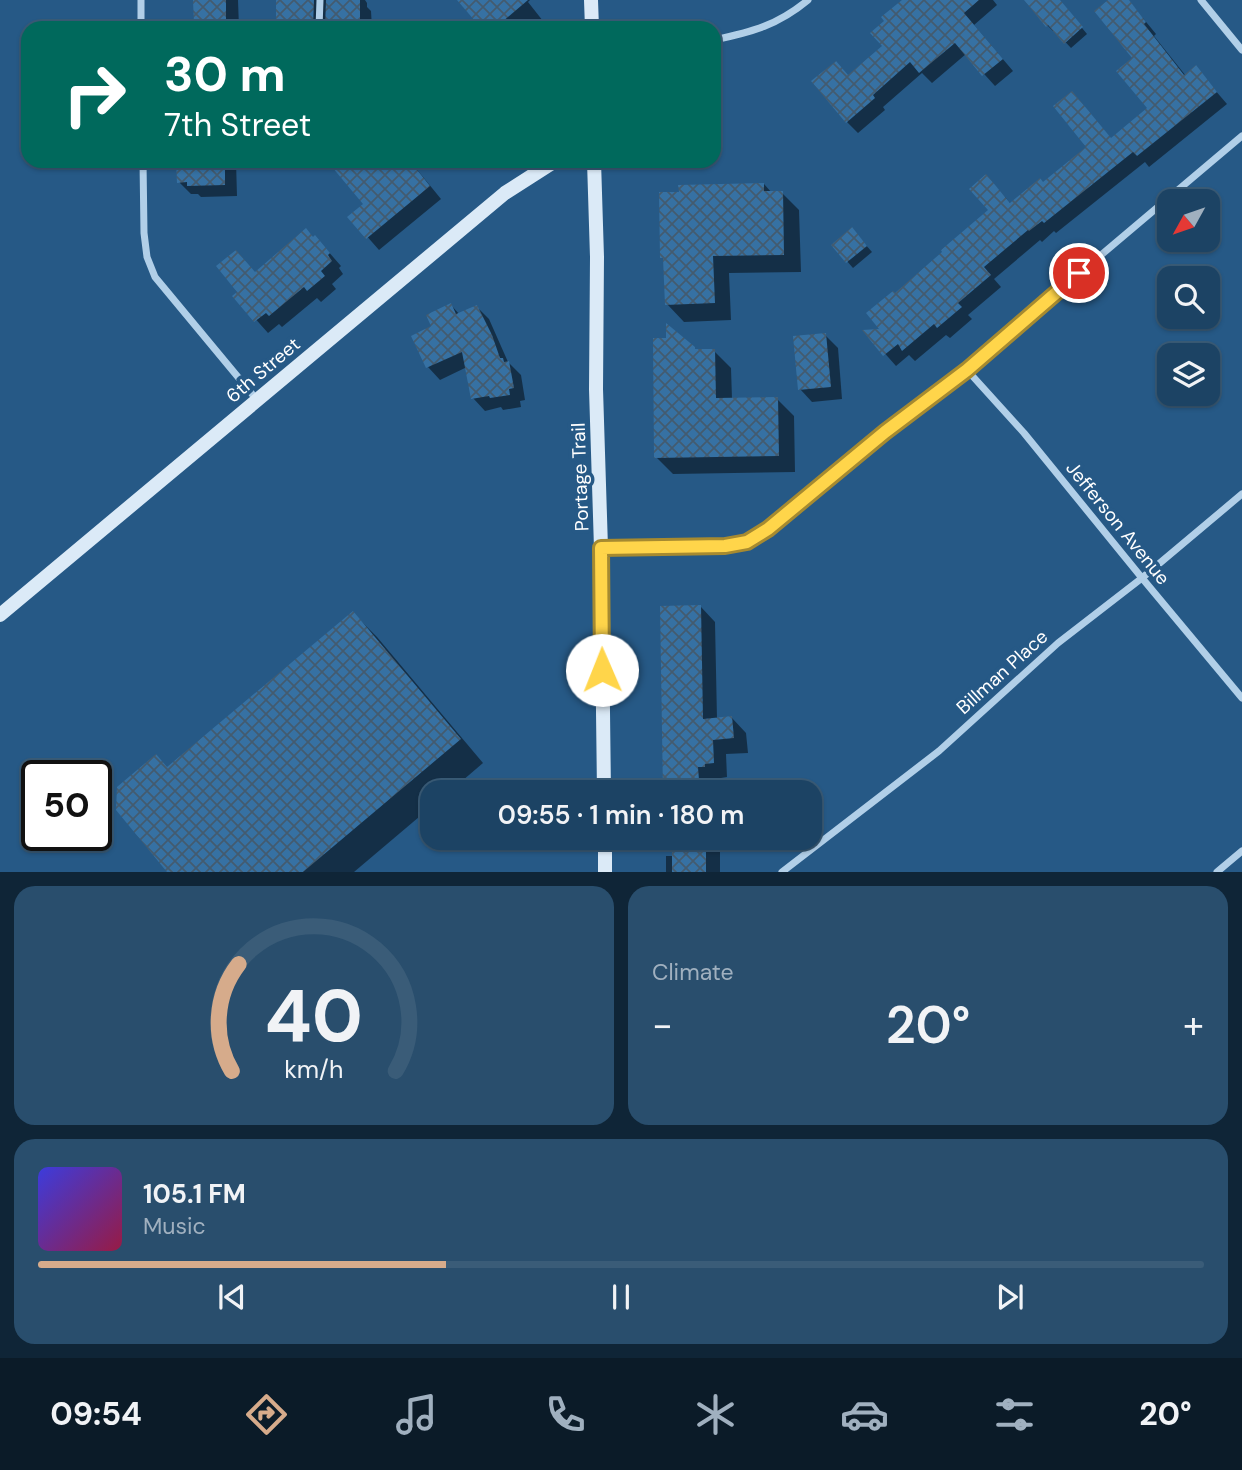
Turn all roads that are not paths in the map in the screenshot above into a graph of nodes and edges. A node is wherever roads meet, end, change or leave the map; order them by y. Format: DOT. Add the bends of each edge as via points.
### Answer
graph roads {
  1 [pos="141,0"];
  2 [pos="320,0"];
  3 [pos="591,0"];
  4 [pos="808,0"];
  5 [pos="1201,0"];
  6 [pos="141,21"];
  7 [pos="319,21"];
  8 [pos="592,21"];
  9 [pos="721,38"];
  10 [pos="1242,50"];
  11 [pos="1242,136"];
  12 [pos="143,168"];
  13 [pos="544,168"];
  14 [pos="594,168"];
  15 [pos="967,370"];
  16 [pos="257,400"];
  17 [pos="1242,494"];
  18 [pos="601,548"];
  19 [pos="1142,578"];
  20 [pos="0,615"];
  21 [pos="1242,698"];
  22 [pos="604,780"];
  23 [pos="605,850"];
  24 [pos="1242,851"];
  25 [pos="605,872"];
  26 [pos="782,872"];
  27 [pos="1217,872"];
  1 -- 6 [label="street"];
  2 -- 7 [label="street"];
  3 -- 8 [label="street"];
  4 -- 9 [label="street" via="764,28"];
  5 -- 10 [label="street"];
  11 -- 15 [label="street"];
  12 -- 16 [label="street" via="144,233 155,277"];
  13 -- 16 [label="street, 6th Street" via="505,193"];
  14 -- 18 [label="street, Portage Trail"];
  15 -- 18 [label="street" via="747,542"];
  15 -- 19 [label="street, Jefferson Avenue"];
  16 -- 20 [label="street, 6th Street"];
  17 -- 19 [label="street, Billman Place"];
  18 -- 22 [label="street, Portage Trail"];
  19 -- 21 [label="street, Jefferson Avenue"];
  19 -- 26 [label="street, Billman Place" via="1058,643 939,751"];
  23 -- 25 [label="street"];
  24 -- 27 [label="street"];
}
